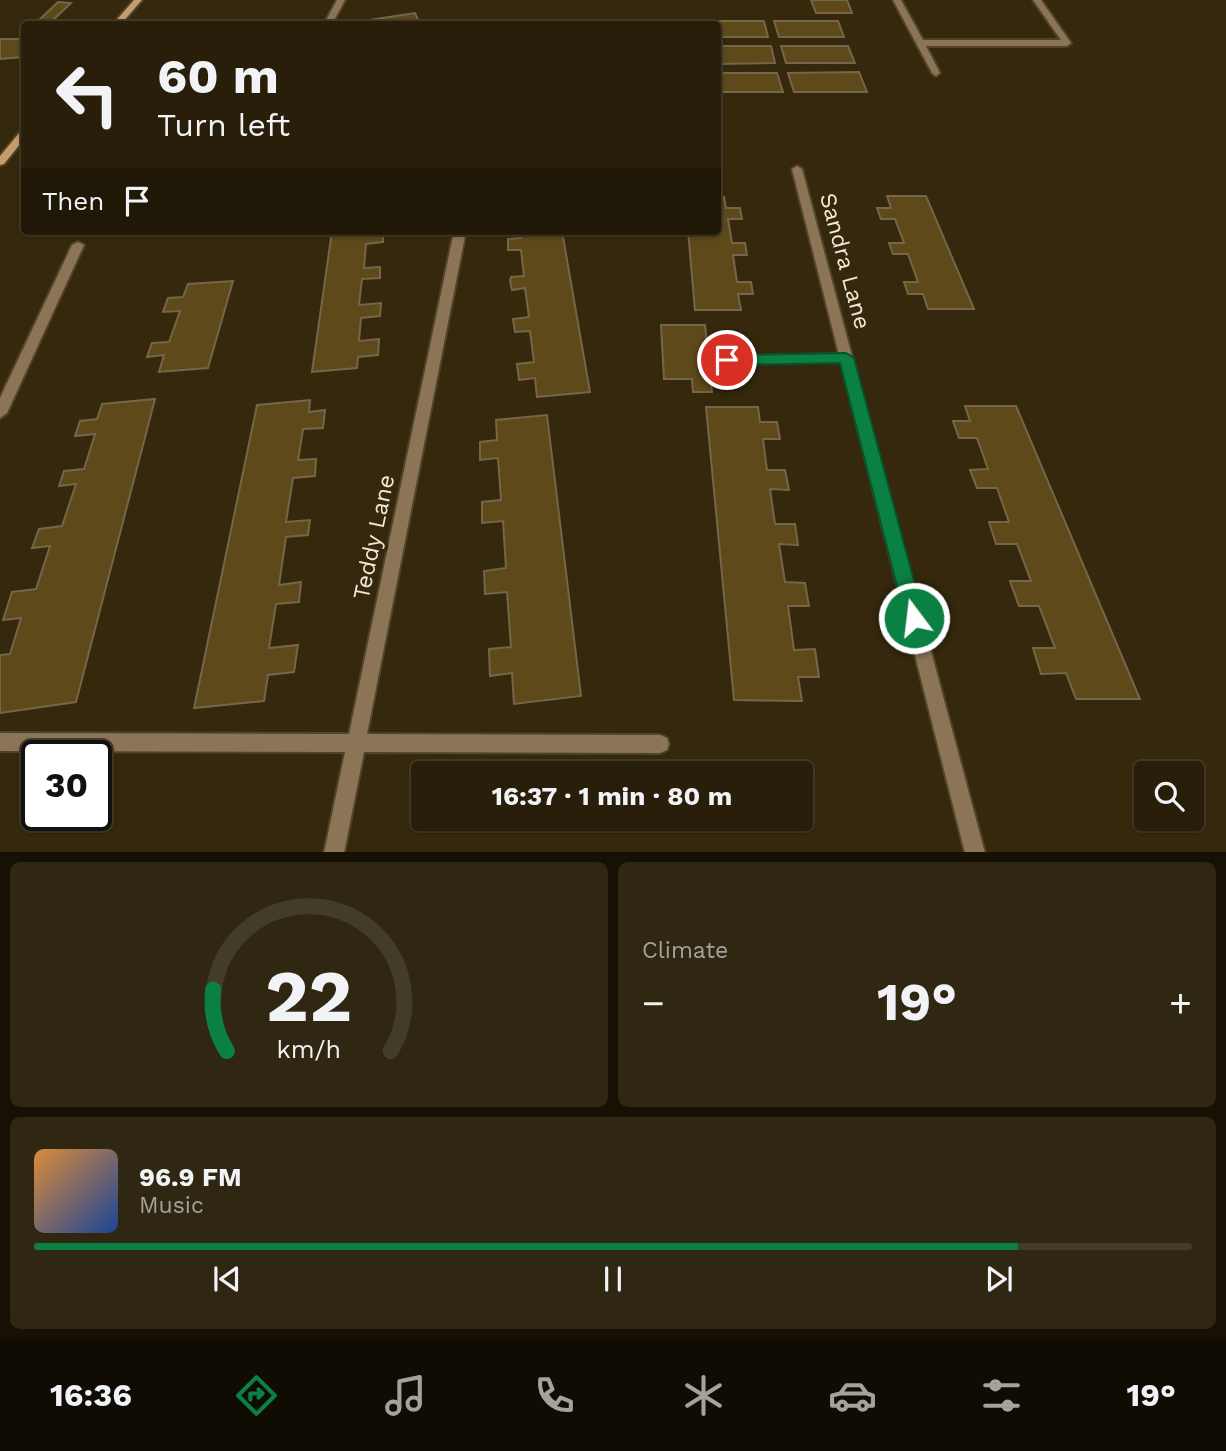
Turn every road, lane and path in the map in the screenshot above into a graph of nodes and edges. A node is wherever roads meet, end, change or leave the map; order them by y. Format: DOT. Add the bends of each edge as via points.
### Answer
graph roads {
  1 [pos="138,0"];
  2 [pos="341,0"];
  3 [pos="897,0"];
  4 [pos="1037,0"];
  5 [pos="120,21"];
  6 [pos="330,21"];
  7 [pos="920,43"];
  8 [pos="936,73"];
  9 [pos="21,137"];
  10 [pos="0,162"];
  11 [pos="797,169"];
  12 [pos="459,235"];
  13 [pos="78,245"];
  14 [pos="846,358"];
  15 [pos="727,360"];
  16 [pos="0,413"];
  17 [pos="0,742"];
  18 [pos="356,743"];
  19 [pos="660,744"];
  20 [pos="334,852"];
  21 [pos="975,852"];
  1 -- 5 [label="main road"];
  2 -- 6 [label="street"];
  3 -- 7 [label="street"];
  4 -- 7 [label="street" via="1067,43"];
  7 -- 8 [label="street"];
  9 -- 10 [label="main road"];
  11 -- 14 [label="street, Sandra Lane"];
  12 -- 18 [label="street, Teddy Lane"];
  13 -- 16 [label="street"];
  14 -- 15 [label="street"];
  14 -- 21 [label="street, Sandra Lane"];
  17 -- 18 [label="street"];
  18 -- 19 [label="street"];
  18 -- 20 [label="street, Teddy Lane"];
}
